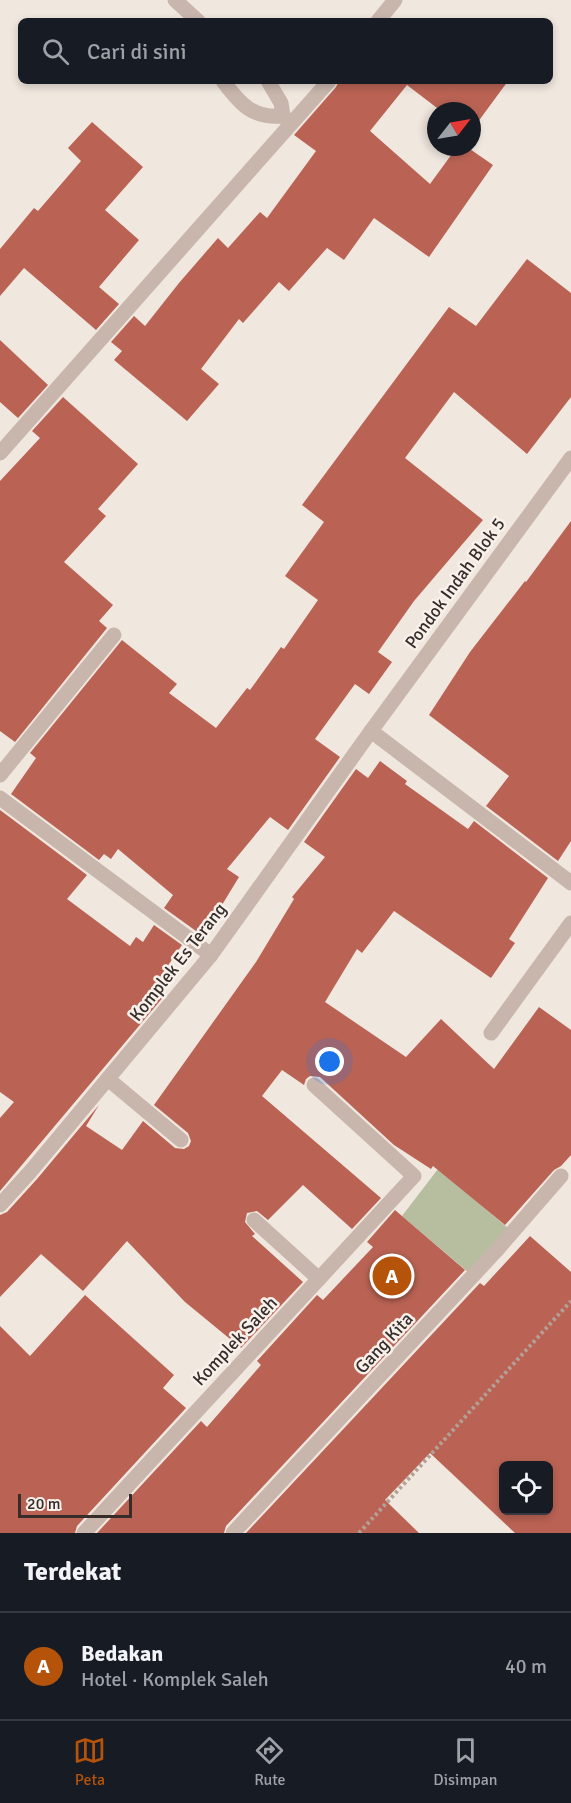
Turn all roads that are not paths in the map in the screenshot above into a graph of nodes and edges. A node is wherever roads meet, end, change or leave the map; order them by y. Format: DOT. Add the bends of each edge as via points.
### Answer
graph roads {
  1 [pos="176,0"];
  2 [pos="395,0"];
  3 [pos="195,18"];
  4 [pos="380,18"];
  5 [pos="226,84"];
  6 [pos="270,84"];
  7 [pos="326,84"];
  8 [pos="287,120"];
  9 [pos="0,453"];
  10 [pos="571,458"];
  11 [pos="114,635"];
  12 [pos="371,731"];
  13 [pos="0,775"];
  14 [pos="0,798"];
  15 [pos="571,883"];
  16 [pos="571,923"];
  17 [pos="211,955"];
  18 [pos="491,1033"];
  19 [pos="108,1079"];
  20 [pos="314,1085"];
  21 [pos="181,1140"];
  22 [pos="561,1176"];
  23 [pos="0,1205"];
  24 [pos="254,1220"];
  25 [pos="319,1279"];
  26 [pos="84,1533"];
  27 [pos="233,1533"];
  1 -- 3 [label="street"];
  2 -- 4 [label="street"];
  5 -- 8 [label="street" via="251,111"];
  6 -- 8 [label="street"];
  7 -- 8 [label="street"];
  8 -- 9 [label="street"];
  10 -- 12 [label="street, Pondok Indah Blok 5"];
  11 -- 13 [label="street"];
  12 -- 15 [label="street"];
  12 -- 17 [label="street, Komplek Es Terang"];
  14 -- 17 [label="street"];
  16 -- 18 [label="street"];
  17 -- 19 [label="street, Komplek Es Terang"];
  19 -- 21 [label="street"];
  19 -- 23 [label="street, Komplek Es Terang"];
  20 -- 25 [label="street, Komplek Saleh" via="414,1176"];
  22 -- 27 [label="street, Gang Kita" via="488,1260"];
  24 -- 25 [label="street"];
  25 -- 26 [label="street, Komplek Saleh"];
}
